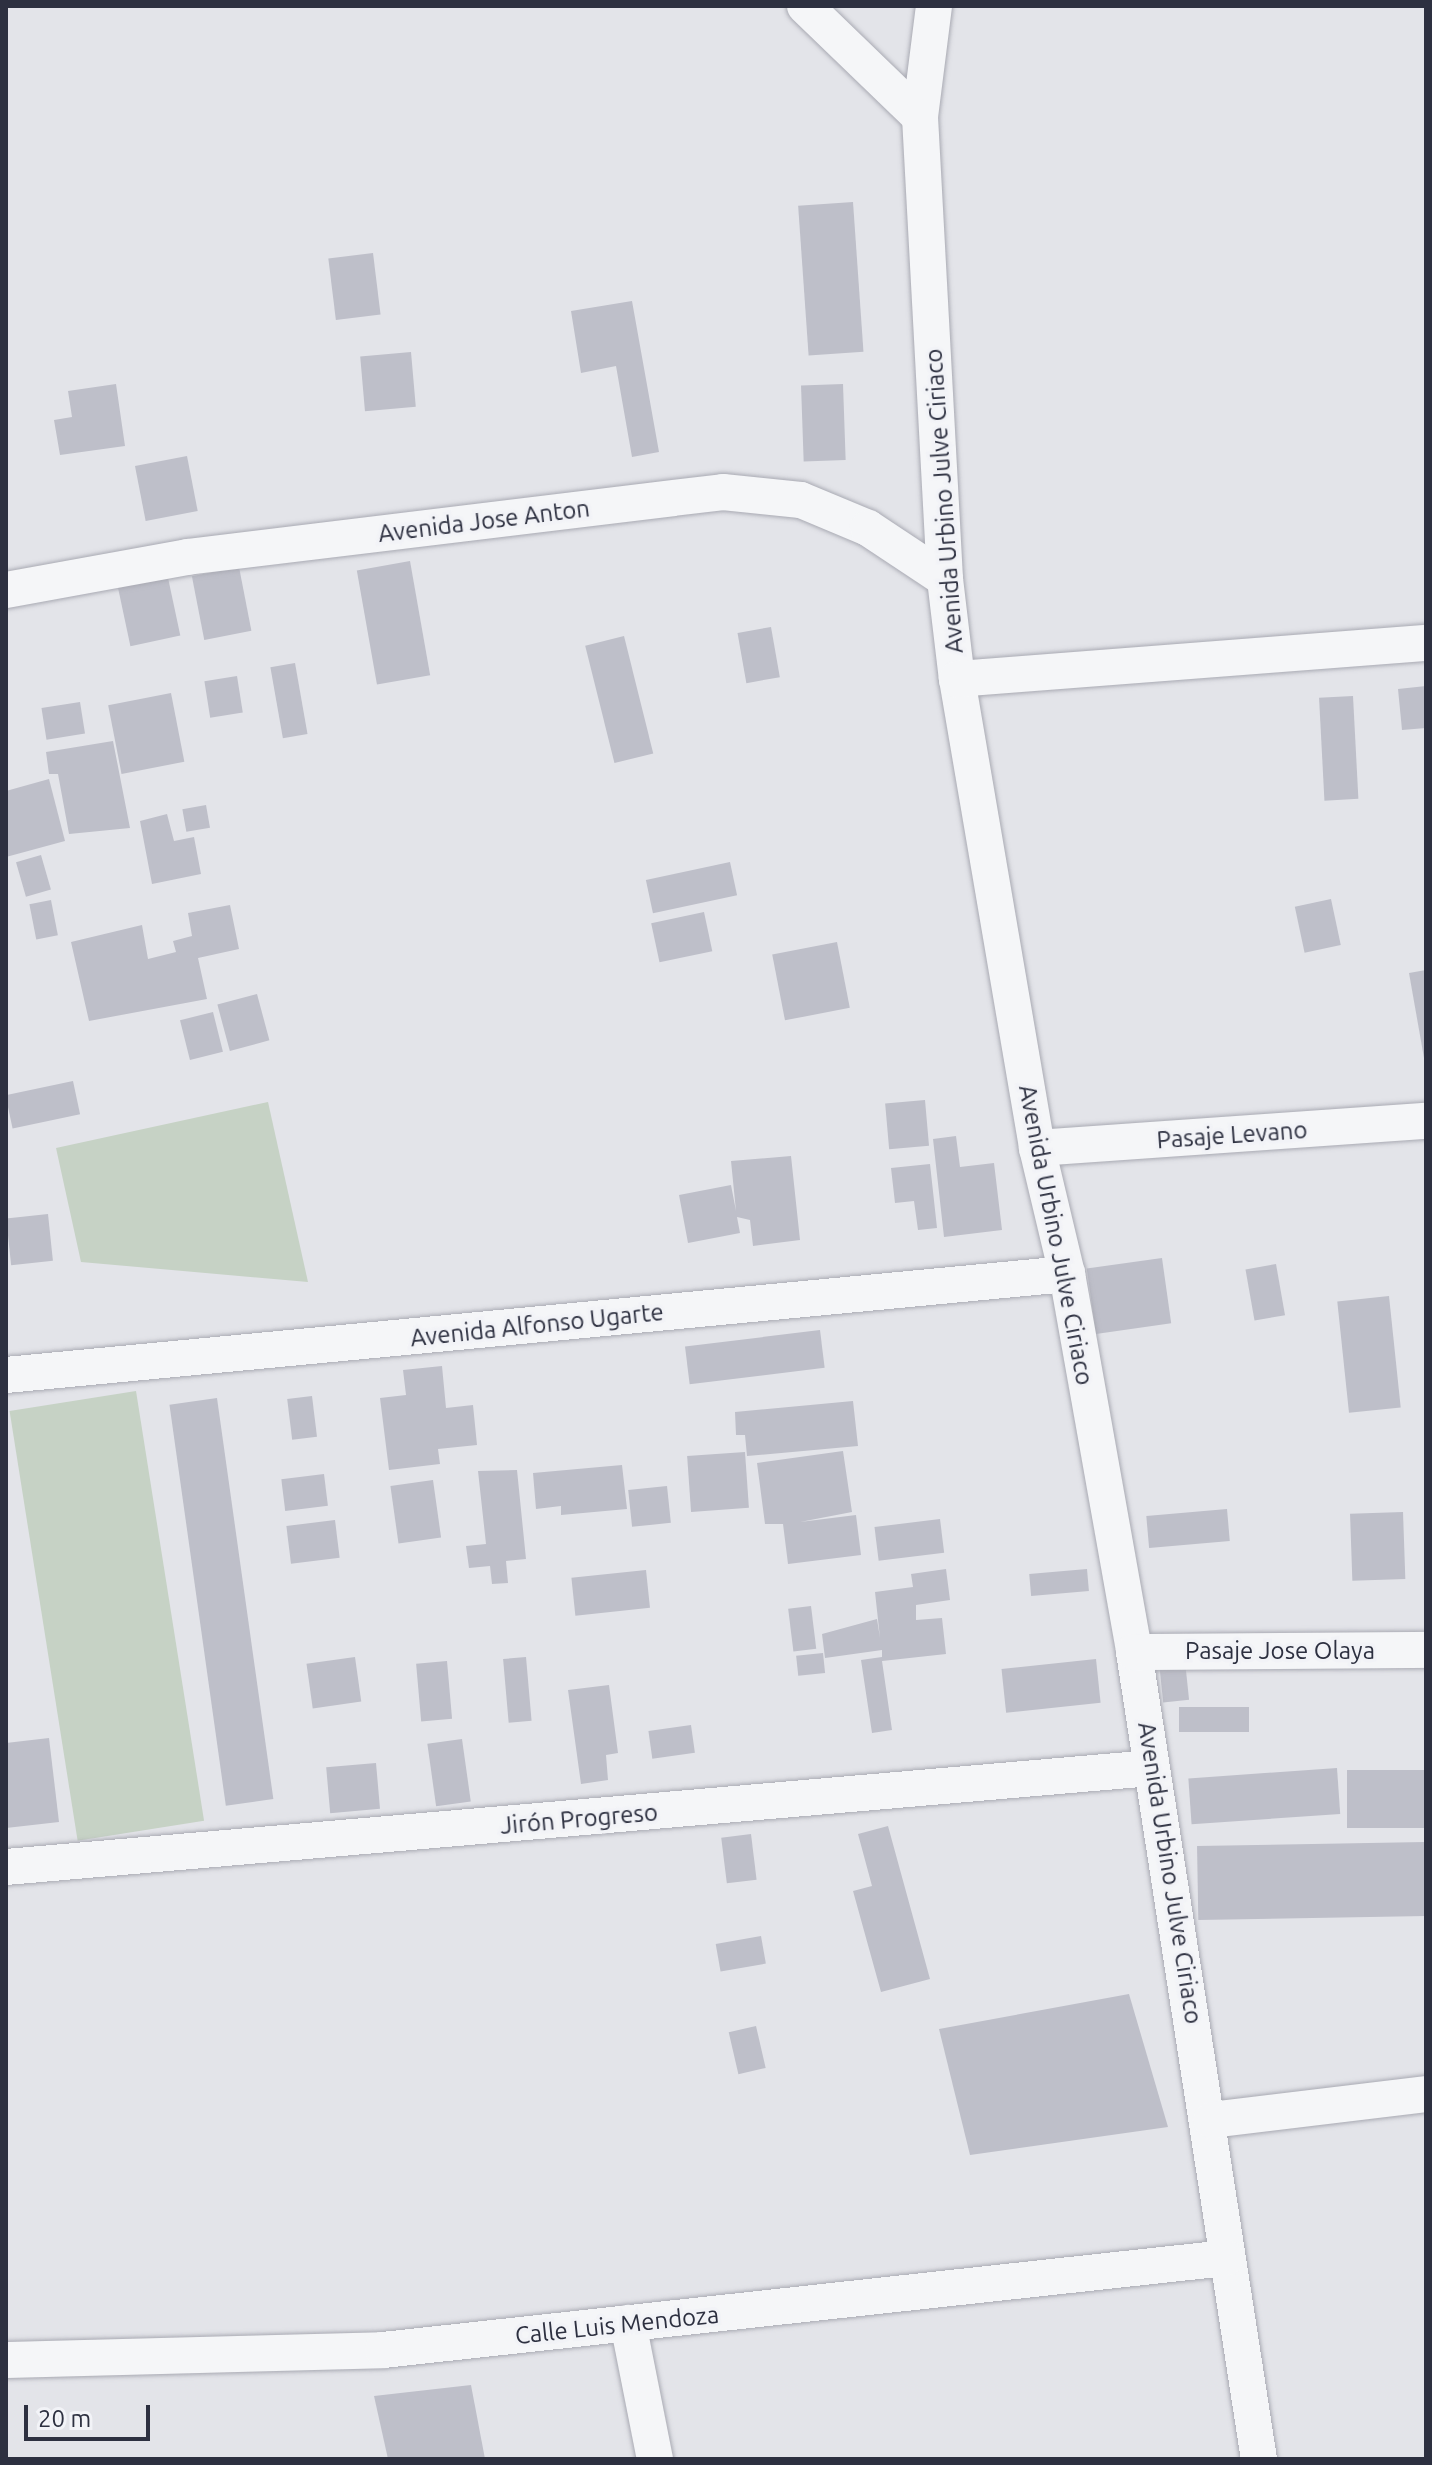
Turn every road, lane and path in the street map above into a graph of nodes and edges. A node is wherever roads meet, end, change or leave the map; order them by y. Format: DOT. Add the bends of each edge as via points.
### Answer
graph roads {
  1 [pos="805,6"];
  2 [pos="934,6"];
  3 [pos="920,117"];
  4 [pos="945,579"];
  5 [pos="6,590"];
  6 [pos="1426,643"];
  7 [pos="957,679"];
  8 [pos="1426,1121"];
  9 [pos="1037,1148"];
  10 [pos="1067,1274"];
  11 [pos="6,1375"];
  12 [pos="1426,1650"];
  13 [pos="1134,1652"];
  14 [pos="1152,1768"];
  15 [pos="6,1867"];
  16 [pos="1426,2094"];
  17 [pos="1211,2120"];
  18 [pos="1226,2258"];
  19 [pos="628,2323"];
  20 [pos="6,2360"];
  21 [pos="655,2459"];
  22 [pos="1259,2459"];
  1 -- 3 [label="street"];
  2 -- 3 [label="street, Avenida Urbino Julve Ciriaco"];
  3 -- 4 [label="street, Avenida Urbino Julve Ciriaco"];
  4 -- 5 [label="street, Avenida Jose Anton" via="868,528 801,500 723,492 187,557"];
  4 -- 7 [label="street, Avenida Urbino Julve Ciriaco"];
  6 -- 7 [label="street"];
  7 -- 9 [label="street, Avenida Urbino Julve Ciriaco"];
  8 -- 9 [label="street, Pasaje Levano"];
  9 -- 10 [label="street, Avenida Urbino Julve Ciriaco"];
  10 -- 11 [label="street, Avenida Alfonso Ugarte"];
  10 -- 13 [label="street, Avenida Urbino Julve Ciriaco"];
  12 -- 13 [label="street, Pasaje Jose Olaya"];
  13 -- 14 [label="street, Avenida Urbino Julve Ciriaco"];
  14 -- 15 [label="street, Jirón Progreso"];
  14 -- 17 [label="street, Avenida Urbino Julve Ciriaco"];
  16 -- 17 [label="street"];
  17 -- 18 [label="street, Avenida Urbino Julve Ciriaco"];
  18 -- 19 [label="street, Calle Luis Mendoza"];
  18 -- 22 [label="street, Avenida Urbino Julve Ciriaco"];
  19 -- 20 [label="street, Calle Luis Mendoza" via="383,2350"];
  19 -- 21 [label="street"];
}
